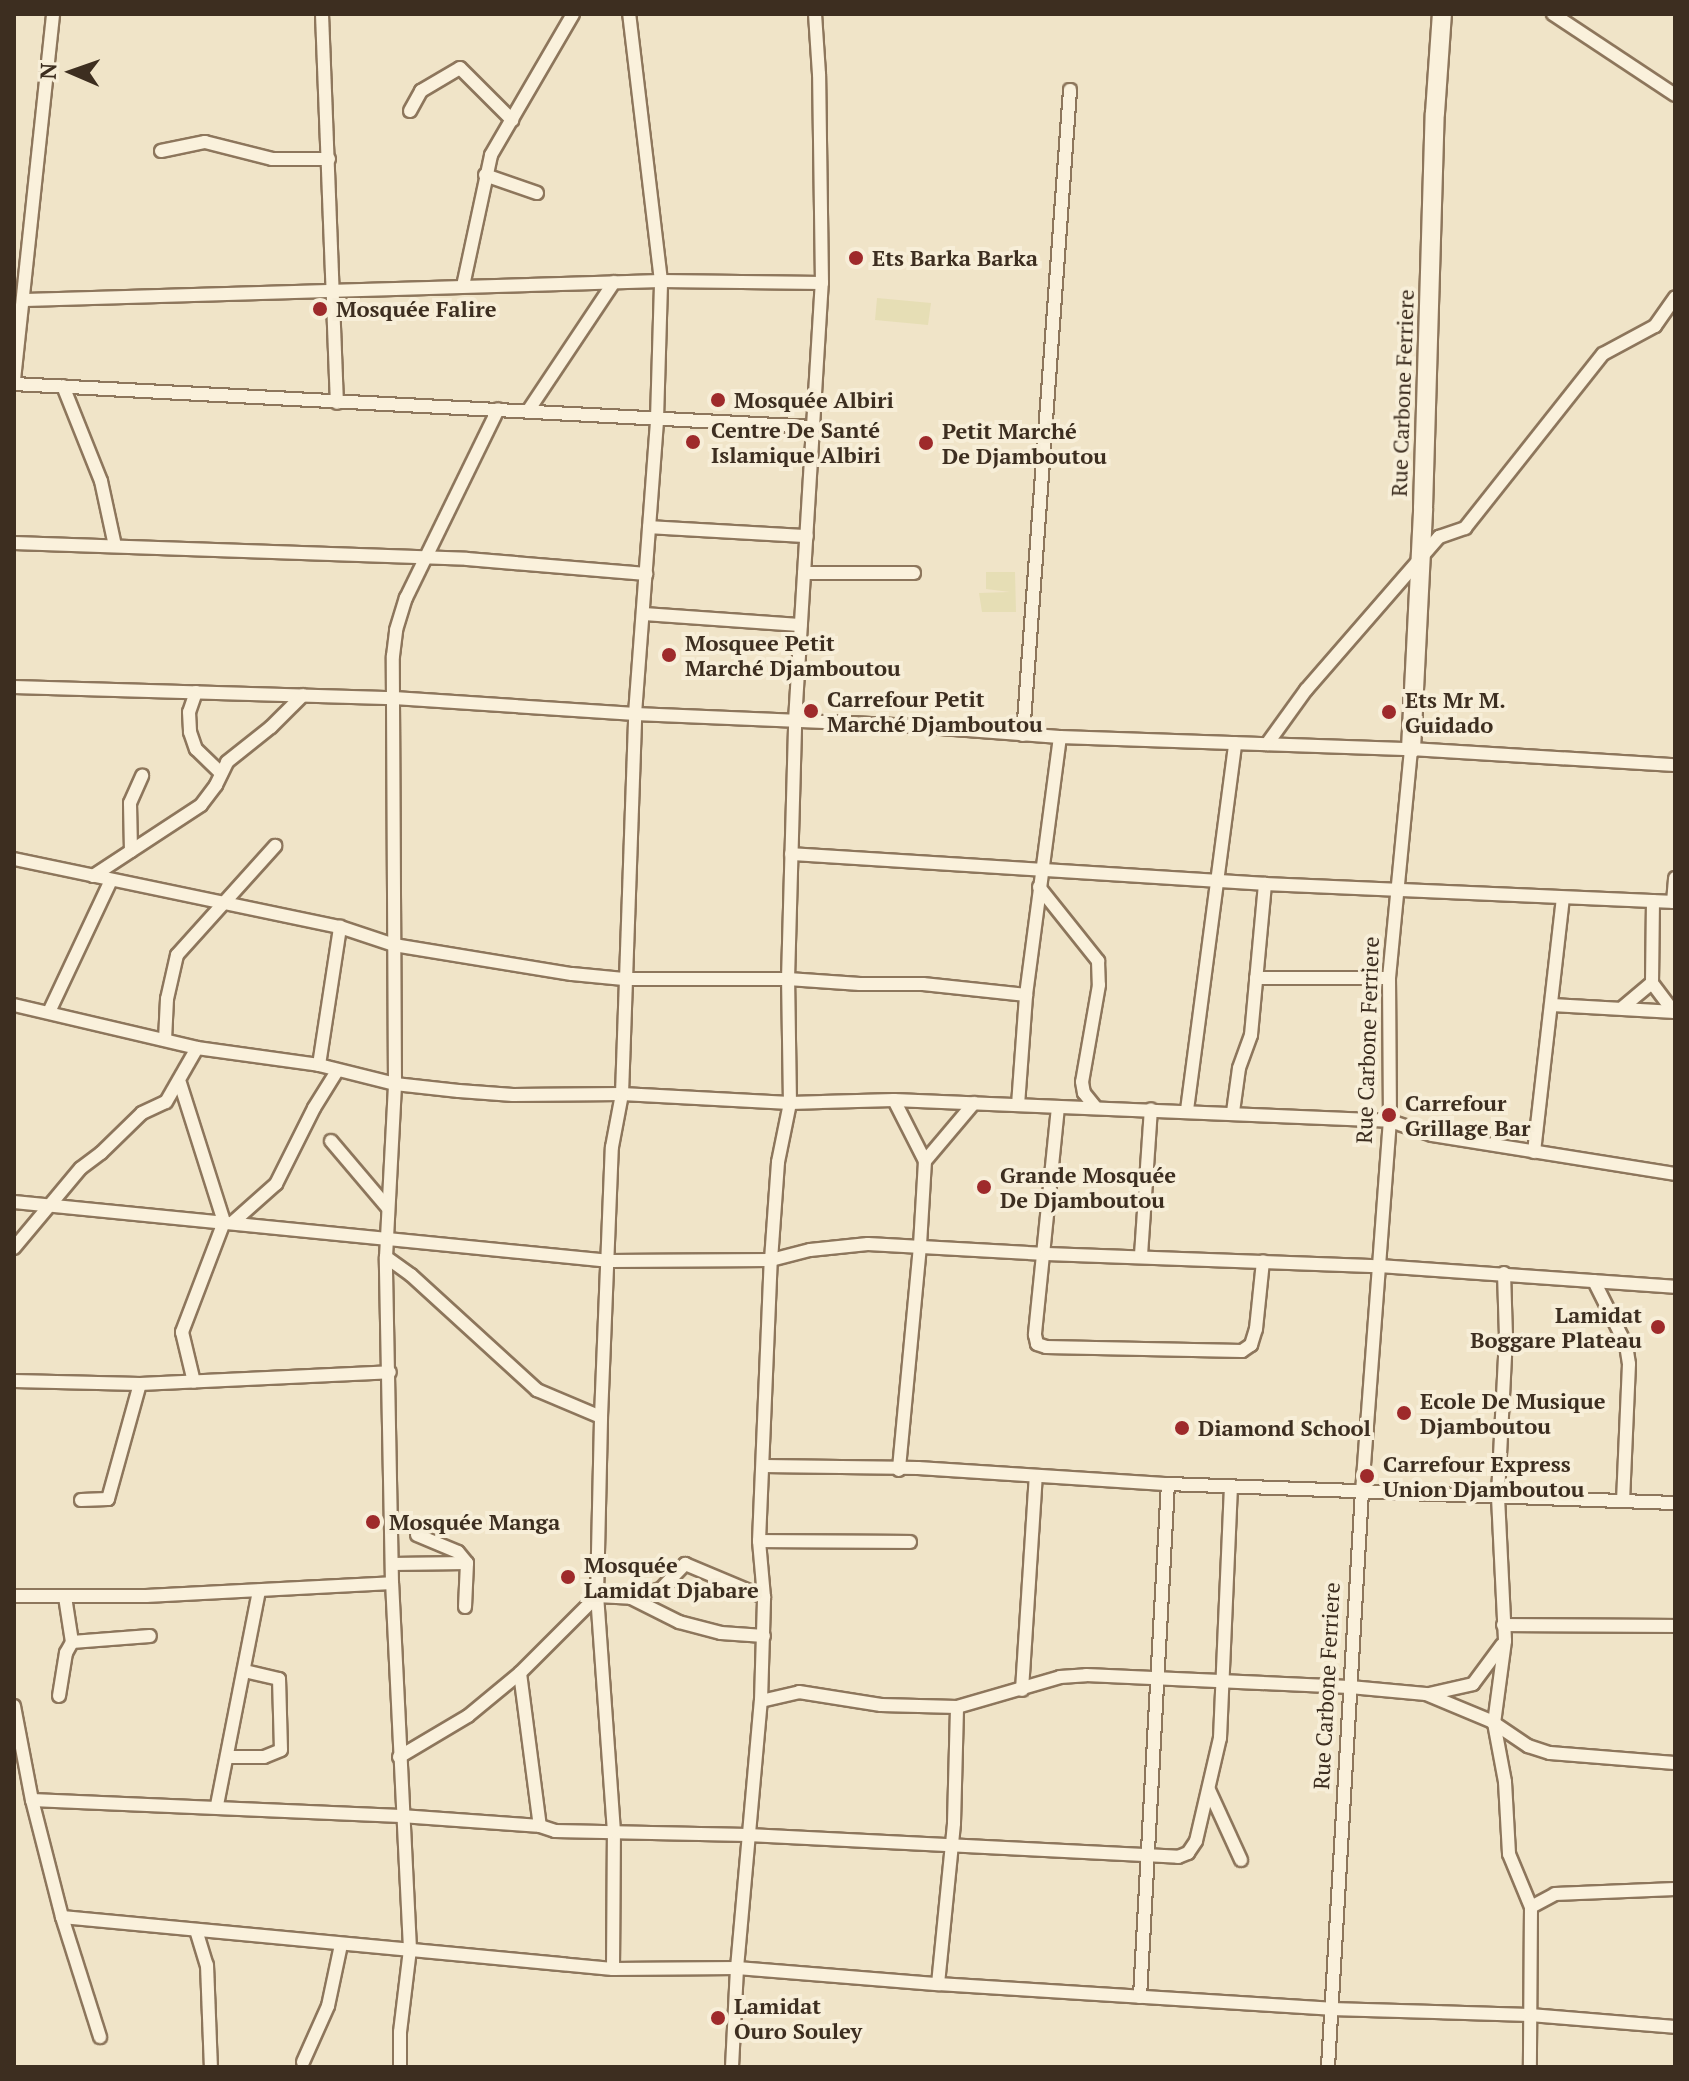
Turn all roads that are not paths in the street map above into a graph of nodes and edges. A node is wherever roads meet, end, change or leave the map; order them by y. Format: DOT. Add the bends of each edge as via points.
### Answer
graph roads {
  1 [pos="53,14"];
  2 [pos="322,14"];
  3 [pos="573,14"];
  4 [pos="629,14"];
  5 [pos="815,14"];
  6 [pos="1442,14"];
  7 [pos="1553,14"];
  8 [pos="1070,90"];
  9 [pos="1675,95"];
  10 [pos="410,111"];
  11 [pos="512,120"];
  12 [pos="161,151"];
  13 [pos="329,159"];
  14 [pos="485,175"];
  15 [pos="537,193"];
  16 [pos="661,281"];
  17 [pos="614,282"];
  18 [pos="822,283"];
  19 [pos="463,286"];
  20 [pos="333,293"];
  21 [pos="1675,297"];
  22 [pos="25,300"];
  23 [pos="18,317"];
  24 [pos="14,382"];
  25 [pos="63,386"];
  26 [pos="337,403"];
  27 [pos="498,409"];
  28 [pos="528,411"];
  29 [pos="657,419"];
  30 [pos="814,427"];
  31 [pos="649,527"];
  32 [pos="807,536"];
  33 [pos="14,543"];
  34 [pos="115,546"];
  35 [pos="424,560"];
  36 [pos="1420,563"];
  37 [pos="804,573"];
  38 [pos="914,573"];
  39 [pos="646,574"];
  40 [pos="643,614"];
  41 [pos="801,625"];
  42 [pos="14,687"];
  43 [pos="196,692"];
  44 [pos="303,695"];
  45 [pos="394,698"];
  46 [pos="635,714"];
  47 [pos="795,721"];
  48 [pos="1023,735"];
  49 [pos="1060,737"];
  50 [pos="1235,743"];
  51 [pos="1267,744"];
  52 [pos="1411,749"];
  53 [pos="1675,765"];
  54 [pos="221,773"];
  55 [pos="142,776"];
  56 [pos="275,846"];
  57 [pos="131,851"];
  58 [pos="791,854"];
  59 [pos="14,859"];
  60 [pos="1042,870"];
  61 [pos="93,876"];
  62 [pos="1675,878"];
  63 [pos="111,880"];
  64 [pos="1216,880"];
  65 [pos="1265,884"];
  66 [pos="1039,887"];
  67 [pos="1400,891"];
  68 [pos="1563,899"];
  69 [pos="1653,901"];
  70 [pos="1674,902"];
  71 [pos="226,904"];
  72 [pos="340,927"];
  73 [pos="394,945"];
  74 [pos="1256,978"];
  75 [pos="1389,978"];
  76 [pos="624,979"];
  77 [pos="788,979"];
  78 [pos="1652,983"];
  79 [pos="1026,995"];
  80 [pos="14,1005"];
  81 [pos="1552,1005"];
  82 [pos="1623,1007"];
  83 [pos="49,1012"];
  84 [pos="1674,1012"];
  85 [pos="165,1040"];
  86 [pos="197,1048"];
  87 [pos="319,1065"];
  88 [pos="337,1071"];
  89 [pos="180,1083"];
  90 [pos="395,1084"];
  91 [pos="622,1094"];
  92 [pos="894,1100"];
  93 [pos="790,1103"];
  94 [pos="974,1103"];
  95 [pos="1018,1105"];
  96 [pos="1058,1107"];
  97 [pos="1096,1108"];
  98 [pos="1151,1109"];
  99 [pos="1187,1110"];
  100 [pos="1233,1112"];
  101 [pos="1390,1121"];
  102 [pos="331,1141"];
  103 [pos="1534,1152"];
  104 [pos="925,1161"];
  105 [pos="1675,1174"];
  106 [pos="14,1202"];
  107 [pos="46,1205"];
  108 [pos="387,1207"];
  109 [pos="228,1223"];
  110 [pos="389,1238"];
  111 [pos="920,1246"];
  112 [pos="14,1248"];
  113 [pos="1046,1254"];
  114 [pos="1141,1255"];
  115 [pos="386,1257"];
  116 [pos="771,1260"];
  117 [pos="610,1261"];
  118 [pos="1263,1261"];
  119 [pos="1378,1266"];
  120 [pos="1504,1273"];
  121 [pos="1594,1281"];
  122 [pos="1675,1287"];
  123 [pos="390,1372"];
  124 [pos="14,1381"];
  125 [pos="194,1382"];
  126 [pos="140,1384"];
  127 [pos="601,1417"];
  128 [pos="764,1466"];
  129 [pos="899,1470"];
  130 [pos="1036,1476"];
  131 [pos="1168,1484"];
  132 [pos="1231,1486"];
  133 [pos="1362,1492"];
  134 [pos="1498,1497"];
  135 [pos="81,1500"];
  136 [pos="1623,1501"];
  137 [pos="1675,1503"];
  138 [pos="417,1535"];
  139 [pos="759,1541"];
  140 [pos="910,1542"];
  141 [pos="467,1563"];
  142 [pos="392,1564"];
  143 [pos="392,1583"];
  144 [pos="259,1591"];
  145 [pos="14,1596"];
  146 [pos="597,1596"];
  147 [pos="65,1597"];
  148 [pos="764,1597"];
  149 [pos="631,1598"];
  150 [pos="465,1607"];
  151 [pos="1503,1625"];
  152 [pos="1675,1626"];
  153 [pos="150,1636"];
  154 [pos="764,1636"];
  155 [pos="1505,1641"];
  156 [pos="72,1642"];
  157 [pos="244,1671"];
  158 [pos="520,1673"];
  159 [pos="1157,1678"];
  160 [pos="1222,1681"];
  161 [pos="1350,1687"];
  162 [pos="1022,1690"];
  163 [pos="1426,1694"];
  164 [pos="59,1696"];
  165 [pos="761,1701"];
  166 [pos="14,1706"];
  167 [pos="957,1707"];
  168 [pos="1494,1723"];
  169 [pos="228,1757"];
  170 [pos="399,1757"];
  171 [pos="1675,1763"];
  172 [pos="1209,1790"];
  173 [pos="32,1800"];
  174 [pos="217,1805"];
  175 [pos="401,1816"];
  176 [pos="540,1826"];
  177 [pos="614,1832"];
  178 [pos="748,1835"];
  179 [pos="950,1847"];
  180 [pos="1149,1856"];
  181 [pos="1241,1860"];
  182 [pos="1675,1889"];
  183 [pos="1531,1907"];
  184 [pos="62,1917"];
  185 [pos="196,1930"];
  186 [pos="341,1945"];
  187 [pos="410,1949"];
  188 [pos="737,1968"];
  189 [pos="613,1969"];
  190 [pos="938,1984"];
  191 [pos="1140,1997"];
  192 [pos="1331,2009"];
  193 [pos="1530,2015"];
  194 [pos="1675,2027"];
  195 [pos="100,2037"];
  196 [pos="303,2062"];
  197 [pos="211,2067"];
  198 [pos="400,2067"];
  199 [pos="732,2067"];
  200 [pos="1328,2067"];
  201 [pos="1530,2067"];
  1 -- 22 [label="street"];
  2 -- 13 [label="street"];
  3 -- 11 [label="street"];
  4 -- 16 [label="street"];
  5 -- 18 [label="street"];
  6 -- 36 [label="street, Rue Carbone Ferriere"];
  7 -- 9 [label="street"];
  8 -- 48 [label="street"];
  10 -- 11 [label="street" via="421,91 460,68"];
  11 -- 14 [label="street"];
  12 -- 13 [label="street" via="205,142 272,159"];
  13 -- 20 [label="street"];
  14 -- 15 [label="street"];
  14 -- 19 [label="street"];
  16 -- 17 [label="street"];
  16 -- 18 [label="street"];
  16 -- 29 [label="street"];
  17 -- 19 [label="street"];
  17 -- 28 [label="street"];
  18 -- 30 [label="street"];
  19 -- 20 [label="street"];
  20 -- 22 [label="street"];
  20 -- 26 [label="street"];
  21 -- 36 [label="street" via="1655,326 1603,354 1465,528 1439,537"];
  22 -- 23 [label="street"];
  23 -- 24 [label="street"];
  24 -- 25 [label="street"];
  25 -- 26 [label="street"];
  25 -- 34 [label="street" via="101,481"];
  26 -- 27 [label="street"];
  27 -- 28 [label="street"];
  27 -- 35 [label="street"];
  28 -- 29 [label="street"];
  29 -- 30 [label="street"];
  29 -- 31 [label="street"];
  30 -- 32 [label="street"];
  31 -- 32 [label="street"];
  31 -- 39 [label="street"];
  32 -- 37 [label="street"];
  33 -- 34 [label="street"];
  34 -- 35 [label="street"];
  35 -- 39 [label="street"];
  35 -- 45 [label="street" via="396,630"];
  36 -- 51 [label="street" via="1306,690"];
  36 -- 52 [label="street, Rue Carbone Ferriere"];
  37 -- 38 [label="street"];
  37 -- 41 [label="street"];
  39 -- 40 [label="street"];
  40 -- 41 [label="street"];
  40 -- 46 [label="street"];
  41 -- 47 [label="street"];
  42 -- 43 [label="street"];
  43 -- 44 [label="street"];
  43 -- 54 [label="street" via="189,712 196,749"];
  44 -- 45 [label="street"];
  44 -- 54 [label="street"];
  45 -- 46 [label="street"];
  45 -- 73 [label="street"];
  46 -- 47 [label="street"];
  46 -- 76 [label="street"];
  47 -- 48 [label="street"];
  47 -- 58 [label="street"];
  48 -- 49 [label="street"];
  49 -- 50 [label="street"];
  49 -- 60 [label="street"];
  50 -- 51 [label="street"];
  50 -- 64 [label="street"];
  51 -- 52 [label="street"];
  52 -- 53 [label="street"];
  52 -- 67 [label="street, Rue Carbone Ferriere"];
  54 -- 57 [label="street" via="201,805"];
  55 -- 57 [label="street" via="130,803"];
  56 -- 71 [label="street"];
  57 -- 61 [label="street"];
  58 -- 60 [label="street"];
  58 -- 77 [label="street"];
  59 -- 61 [label="street"];
  60 -- 64 [label="street"];
  60 -- 66 [label="street"];
  61 -- 63 [label="street"];
  62 -- 70 [label="street"];
  63 -- 71 [label="street"];
  63 -- 83 [label="street"];
  64 -- 65 [label="street"];
  64 -- 99 [label="street"];
  65 -- 67 [label="street"];
  65 -- 74 [label="street"];
  66 -- 79 [label="street"];
  66 -- 97 [label="street" via="1098,961 1099,985 1082,1082"];
  67 -- 68 [label="street"];
  67 -- 75 [label="street, Rue Carbone Ferriere"];
  68 -- 69 [label="street"];
  68 -- 81 [label="street"];
  69 -- 70 [label="street"];
  69 -- 78 [label="street"];
  71 -- 72 [label="street"];
  71 -- 85 [label="street" via="177,955"];
  72 -- 73 [label="street"];
  72 -- 87 [label="street"];
  73 -- 76 [label="street"];
  73 -- 90 [label="street"];
  74 -- 75 [label="street"];
  74 -- 100 [label="street" via="1251,1035 1239,1068"];
  75 -- 101 [label="street, Rue Carbone Ferriere"];
  76 -- 77 [label="street"];
  76 -- 91 [label="street"];
  77 -- 79 [label="street" via="923,984"];
  77 -- 93 [label="street"];
  78 -- 82 [label="street"];
  78 -- 84 [label="street"];
  79 -- 95 [label="street"];
  80 -- 83 [label="street"];
  81 -- 82 [label="street"];
  81 -- 103 [label="street"];
  82 -- 84 [label="street"];
  83 -- 85 [label="street"];
  85 -- 86 [label="street"];
  86 -- 87 [label="street"];
  86 -- 89 [label="street"];
  87 -- 88 [label="street"];
  88 -- 90 [label="street"];
  88 -- 109 [label="street" via="276,1184"];
  89 -- 107 [label="street" via="166,1102 130,1122"];
  89 -- 109 [label="street"];
  90 -- 91 [label="street" via="513,1095"];
  90 -- 108 [label="street"];
  91 -- 93 [label="street"];
  91 -- 117 [label="street" via="612,1147"];
  92 -- 93 [label="street"];
  92 -- 94 [label="street"];
  92 -- 104 [label="street"];
  93 -- 116 [label="street" via="778,1162"];
  94 -- 95 [label="street"];
  94 -- 104 [label="street"];
  95 -- 96 [label="street"];
  96 -- 97 [label="street"];
  96 -- 113 [label="street"];
  97 -- 98 [label="street"];
  98 -- 99 [label="street"];
  98 -- 114 [label="street"];
  99 -- 100 [label="street"];
  100 -- 101 [label="street"];
  101 -- 103 [label="street" via="1432,1135"];
  101 -- 119 [label="street, Rue Carbone Ferriere"];
  102 -- 108 [label="street"];
  103 -- 105 [label="street"];
  104 -- 111 [label="street"];
  106 -- 107 [label="street"];
  107 -- 109 [label="street"];
  107 -- 112 [label="street"];
  108 -- 110 [label="street"];
  109 -- 110 [label="street"];
  109 -- 125 [label="street" via="182,1332"];
  110 -- 115 [label="street"];
  110 -- 117 [label="street"];
  111 -- 113 [label="street"];
  111 -- 116 [label="street" via="868,1244"];
  111 -- 129 [label="street"];
  113 -- 114 [label="street"];
  113 -- 118 [label="street" via="1035,1335 1037,1344 1046,1347 1242,1351 1251,1345 1256,1329"];
  114 -- 118 [label="street"];
  115 -- 123 [label="street"];
  115 -- 127 [label="street" via="537,1390"];
  116 -- 117 [label="street"];
  116 -- 128 [label="street"];
  117 -- 127 [label="street"];
  118 -- 119 [label="street"];
  119 -- 120 [label="street"];
  119 -- 133 [label="street, Rue Carbone Ferriere"];
  120 -- 121 [label="street"];
  120 -- 134 [label="street"];
  121 -- 122 [label="street"];
  121 -- 136 [label="street" via="1626,1345 1629,1364"];
  123 -- 125 [label="street"];
  123 -- 142 [label="street"];
  124 -- 126 [label="street"];
  125 -- 126 [label="street"];
  126 -- 135 [label="street" via="111,1495 103,1501"];
  127 -- 146 [label="street"];
  128 -- 129 [label="street"];
  128 -- 139 [label="street"];
  129 -- 130 [label="street"];
  130 -- 131 [label="street"];
  130 -- 162 [label="street"];
  131 -- 132 [label="street"];
  131 -- 159 [label="street"];
  132 -- 133 [label="street"];
  132 -- 160 [label="street"];
  133 -- 134 [label="street"];
  133 -- 161 [label="street, Rue Carbone Ferriere"];
  134 -- 136 [label="street"];
  134 -- 151 [label="street"];
  136 -- 137 [label="street"];
  138 -- 141 [label="street" via="458,1552"];
  139 -- 140 [label="street"];
  139 -- 148 [label="street"];
  141 -- 142 [label="street"];
  141 -- 150 [label="street"];
  142 -- 143 [label="street"];
  143 -- 144 [label="street"];
  143 -- 170 [label="street"];
  144 -- 147 [label="street"];
  144 -- 157 [label="street"];
  145 -- 147 [label="street"];
  146 -- 149 [label="street"];
  146 -- 158 [label="street"];
  146 -- 177 [label="street"];
  147 -- 156 [label="street"];
  148 -- 149 [label="street" via="685,1564 661,1589"];
  148 -- 154 [label="street"];
  149 -- 154 [label="street" via="679,1622 721,1633"];
  151 -- 152 [label="street"];
  151 -- 155 [label="street"];
  153 -- 156 [label="street"];
  154 -- 165 [label="street"];
  155 -- 163 [label="street" via="1473,1684"];
  155 -- 168 [label="street"];
  156 -- 164 [label="street"];
  157 -- 169 [label="street"];
  157 -- 169 [label="street" via="279,1679 281,1750 264,1757"];
  158 -- 170 [label="street" via="456,1726"];
  158 -- 176 [label="street"];
  159 -- 160 [label="street"];
  159 -- 162 [label="street" via="1060,1677"];
  159 -- 180 [label="street"];
  160 -- 161 [label="street"];
  160 -- 172 [label="street" via="1220,1738"];
  161 -- 163 [label="street"];
  161 -- 192 [label="street, Rue Carbone Ferriere"];
  162 -- 167 [label="street"];
  163 -- 168 [label="street"];
  165 -- 167 [label="street" via="799,1692 881,1705"];
  165 -- 178 [label="street"];
  166 -- 173 [label="street"];
  167 -- 179 [label="street"];
  168 -- 171 [label="street" via="1528,1746 1550,1753"];
  168 -- 183 [label="street" via="1505,1782 1509,1854"];
  169 -- 174 [label="street"];
  170 -- 175 [label="street"];
  172 -- 180 [label="street" via="1188,1853"];
  172 -- 181 [label="street"];
  173 -- 174 [label="street"];
  173 -- 184 [label="street"];
  174 -- 175 [label="street"];
  175 -- 176 [label="street"];
  175 -- 187 [label="street"];
  176 -- 177 [label="street"];
  177 -- 178 [label="street"];
  177 -- 189 [label="street"];
  178 -- 179 [label="street"];
  178 -- 188 [label="street"];
  179 -- 180 [label="street"];
  179 -- 190 [label="street"];
  180 -- 191 [label="street"];
  182 -- 183 [label="street" via="1555,1894"];
  183 -- 193 [label="street"];
  184 -- 185 [label="street"];
  184 -- 195 [label="street"];
  185 -- 186 [label="street"];
  185 -- 197 [label="street" via="207,1965"];
  186 -- 187 [label="street"];
  186 -- 196 [label="street" via="328,2006"];
  187 -- 189 [label="street"];
  187 -- 198 [label="street"];
  188 -- 189 [label="street"];
  188 -- 190 [label="street"];
  188 -- 199 [label="street"];
  190 -- 191 [label="street"];
  191 -- 192 [label="street"];
  192 -- 193 [label="street"];
  192 -- 200 [label="street, Rue Carbone Ferriere"];
  193 -- 194 [label="street"];
  193 -- 201 [label="street"];
}
